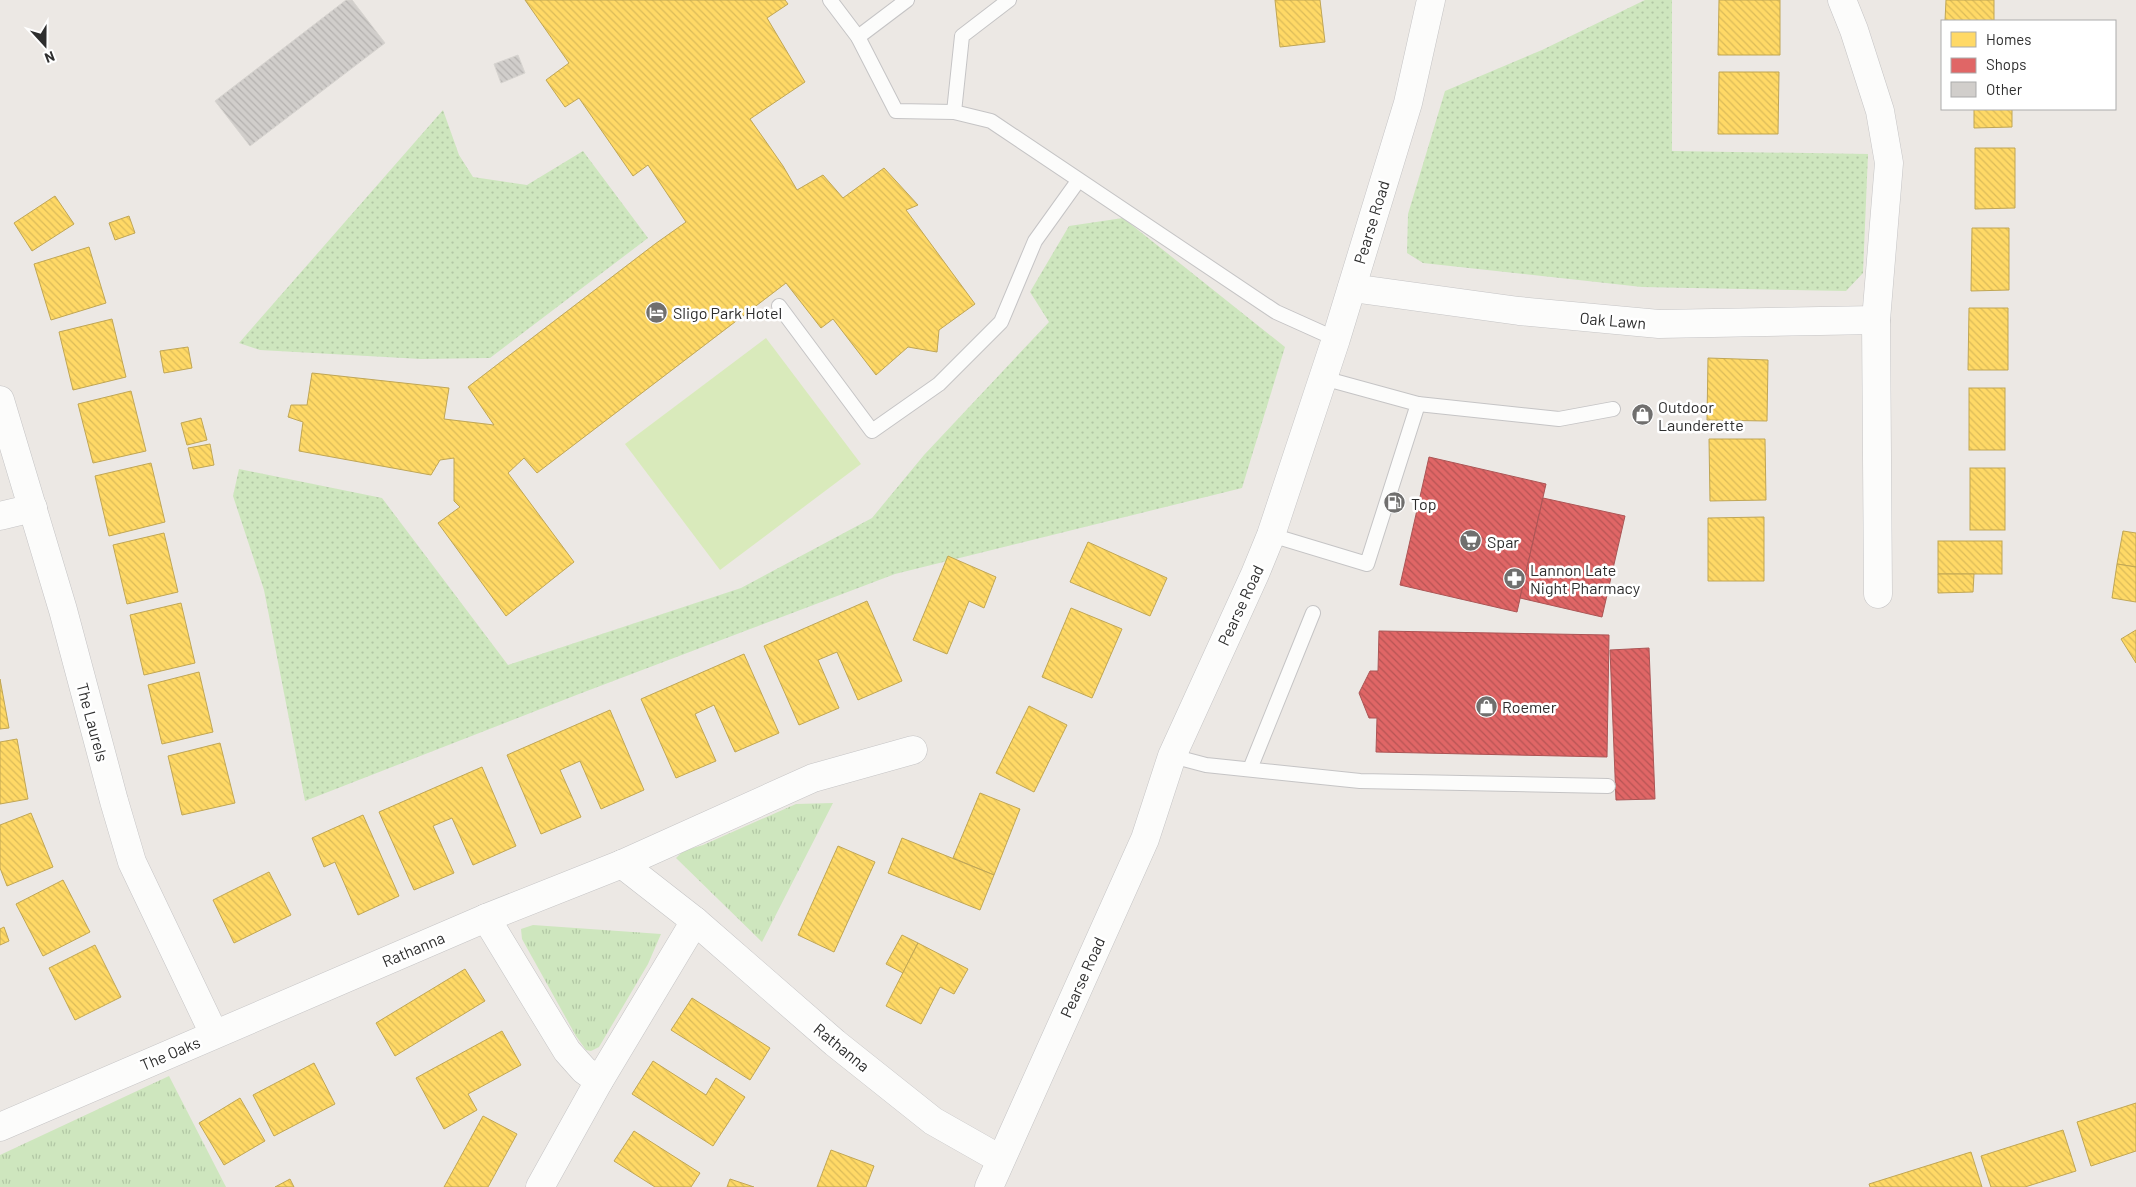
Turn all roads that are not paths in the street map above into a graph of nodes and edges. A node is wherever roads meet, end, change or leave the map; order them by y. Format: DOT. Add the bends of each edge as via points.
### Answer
graph roads {
  1 [pos="830,0"];
  2 [pos="907,0"];
  3 [pos="1009,0"];
  4 [pos="1431,0"];
  5 [pos="1842,0"];
  6 [pos="858,37"];
  7 [pos="954,112"];
  8 [pos="1078,181"];
  9 [pos="1352,288"];
  10 [pos="779,306"];
  11 [pos="1876,320"];
  12 [pos="1336,340"];
  13 [pos="1323,378"];
  14 [pos="0,400"];
  15 [pos="1418,404"];
  16 [pos="1613,409"];
  17 [pos="33,508"];
  18 [pos="0,516"];
  19 [pos="1271,535"];
  20 [pos="1878,594"];
  21 [pos="1313,613"];
  22 [pos="913,750"];
  23 [pos="1172,756"];
  24 [pos="1250,769"];
  25 [pos="1608,786"];
  26 [pos="622,864"];
  27 [pos="486,918"];
  28 [pos="695,921"];
  29 [pos="340,981"];
  30 [pos="214,1034"];
  31 [pos="599,1081"];
  32 [pos="0,1127"];
  33 [pos="1000,1159"];
  34 [pos="540,1187"];
  35 [pos="989,1187"];
  1 -- 6 [label="lane"];
  2 -- 6 [label="lane"];
  3 -- 7 [label="lane" via="962,36"];
  4 -- 9 [label="street, Pearse Road" via="1408,104"];
  5 -- 11 [label="street" via="1880,111 1889,163"];
  6 -- 7 [label="lane" via="896,112"];
  7 -- 8 [label="lane" via="991,121"];
  8 -- 10 [label="lane" via="1035,241 1001,322 940,384 872,431"];
  8 -- 12 [label="lane" via="1276,312"];
  9 -- 11 [label="street, Oak Lawn" via="1519,311 1659,324"];
  9 -- 12 [label="street, Pearse Road"];
  11 -- 20 [label="street"];
  12 -- 13 [label="street, Pearse Road"];
  13 -- 15 [label="lane"];
  13 -- 19 [label="street, Pearse Road"];
  14 -- 17 [label="street, The Laurels"];
  15 -- 16 [label="lane" via="1559,419"];
  15 -- 19 [label="lane" via="1367,564"];
  17 -- 18 [label="street"];
  17 -- 30 [label="street, The Laurels" via="132,862"];
  19 -- 23 [label="street, Pearse Road"];
  21 -- 24 [label="lane"];
  22 -- 26 [label="street, Rathanna" via="813,778"];
  23 -- 24 [label="lane" via="1206,765"];
  23 -- 33 [label="street, Pearse Road" via="1145,839"];
  24 -- 25 [label="lane" via="1360,781"];
  26 -- 27 [label="street, Rathanna"];
  26 -- 28 [label="street, Rathanna"];
  27 -- 29 [label="street, Rathanna"];
  27 -- 31 [label="street" via="567,1051"];
  28 -- 31 [label="street"];
  28 -- 33 [label="street, Rathanna" via="835,1043 933,1121"];
  29 -- 30 [label="street, The Oaks"];
  30 -- 32 [label="street, The Oaks"];
  31 -- 34 [label="street"];
  33 -- 35 [label="street, Pearse Road"];
}
